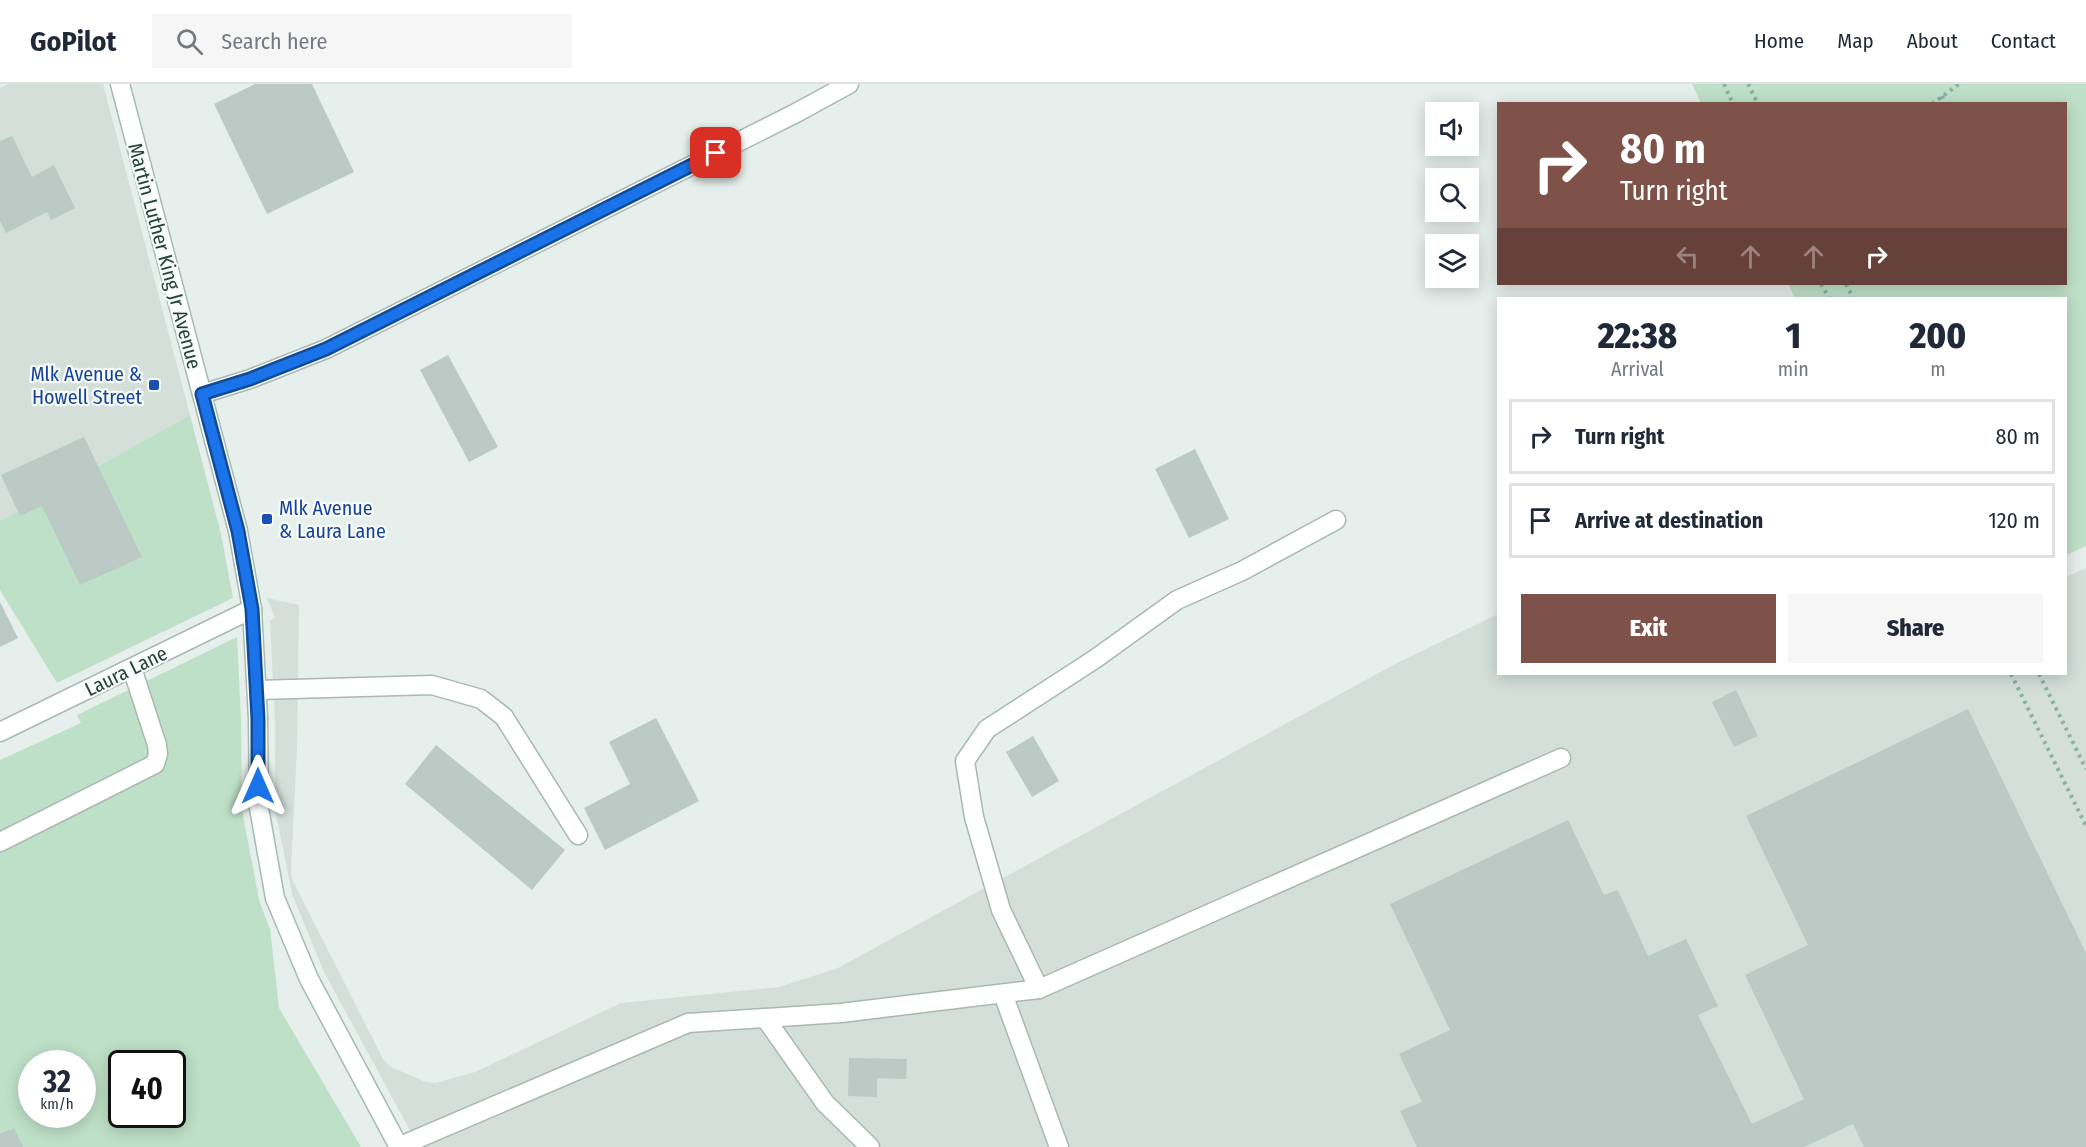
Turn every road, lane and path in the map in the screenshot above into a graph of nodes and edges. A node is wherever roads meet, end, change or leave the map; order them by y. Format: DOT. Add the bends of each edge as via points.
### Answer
graph roads {
  1 [pos="120,84"];
  2 [pos="849,84"];
  3 [pos="1724,84"];
  4 [pos="1748,84"];
  5 [pos="1959,84"];
  6 [pos="1942,96"];
  7 [pos="1732,102"];
  8 [pos="1757,102"];
  9 [pos="1934,102"];
  10 [pos="1944,102"];
  11 [pos="202,394"];
  12 [pos="1336,520"];
  13 [pos="252,609"];
  14 [pos="132,668"];
  15 [pos="2012,675"];
  16 [pos="2039,675"];
  17 [pos="257,690"];
  18 [pos="0,732"];
  19 [pos="1561,758"];
  20 [pos="2086,769"];
  21 [pos="2086,826"];
  22 [pos="578,835"];
  23 [pos="0,842"];
  24 [pos="1039,990"];
  25 [pos="1003,994"];
  26 [pos="765,1018"];
  27 [pos="399,1147"];
  28 [pos="870,1147"];
  29 [pos="1059,1147"];
  1 -- 11 [label="street, Martin Luther King Jr Avenue"];
  2 -- 11 [label="street" via="326,349"];
  3 -- 7 [label="path"];
  4 -- 8 [label="path"];
  5 -- 6 [label="path"];
  6 -- 9 [label="path"];
  6 -- 10 [label="path"];
  11 -- 13 [label="street, Martin Luther King Jr Avenue" via="238,531"];
  12 -- 24 [label="street" via="1242,571 1177,600 987,729 965,761 974,817 1001,910"];
  13 -- 14 [label="street, Laura Lane"];
  13 -- 17 [label="street, Martin Luther King Jr Avenue"];
  14 -- 18 [label="street, Laura Lane"];
  14 -- 23 [label="street" via="157,745 155,764"];
  15 -- 21 [label="path"];
  16 -- 20 [label="path"];
  17 -- 22 [label="street" via="432,685 480,699 504,717"];
  17 -- 27 [label="street, Martin Luther King Jr Avenue" via="259,808 275,898 309,979"];
  19 -- 24 [label="street"];
  24 -- 25 [label="street"];
  25 -- 26 [label="street"];
  25 -- 29 [label="street"];
  26 -- 27 [label="street" via="688,1023"];
  26 -- 28 [label="street" via="825,1103"];
}
